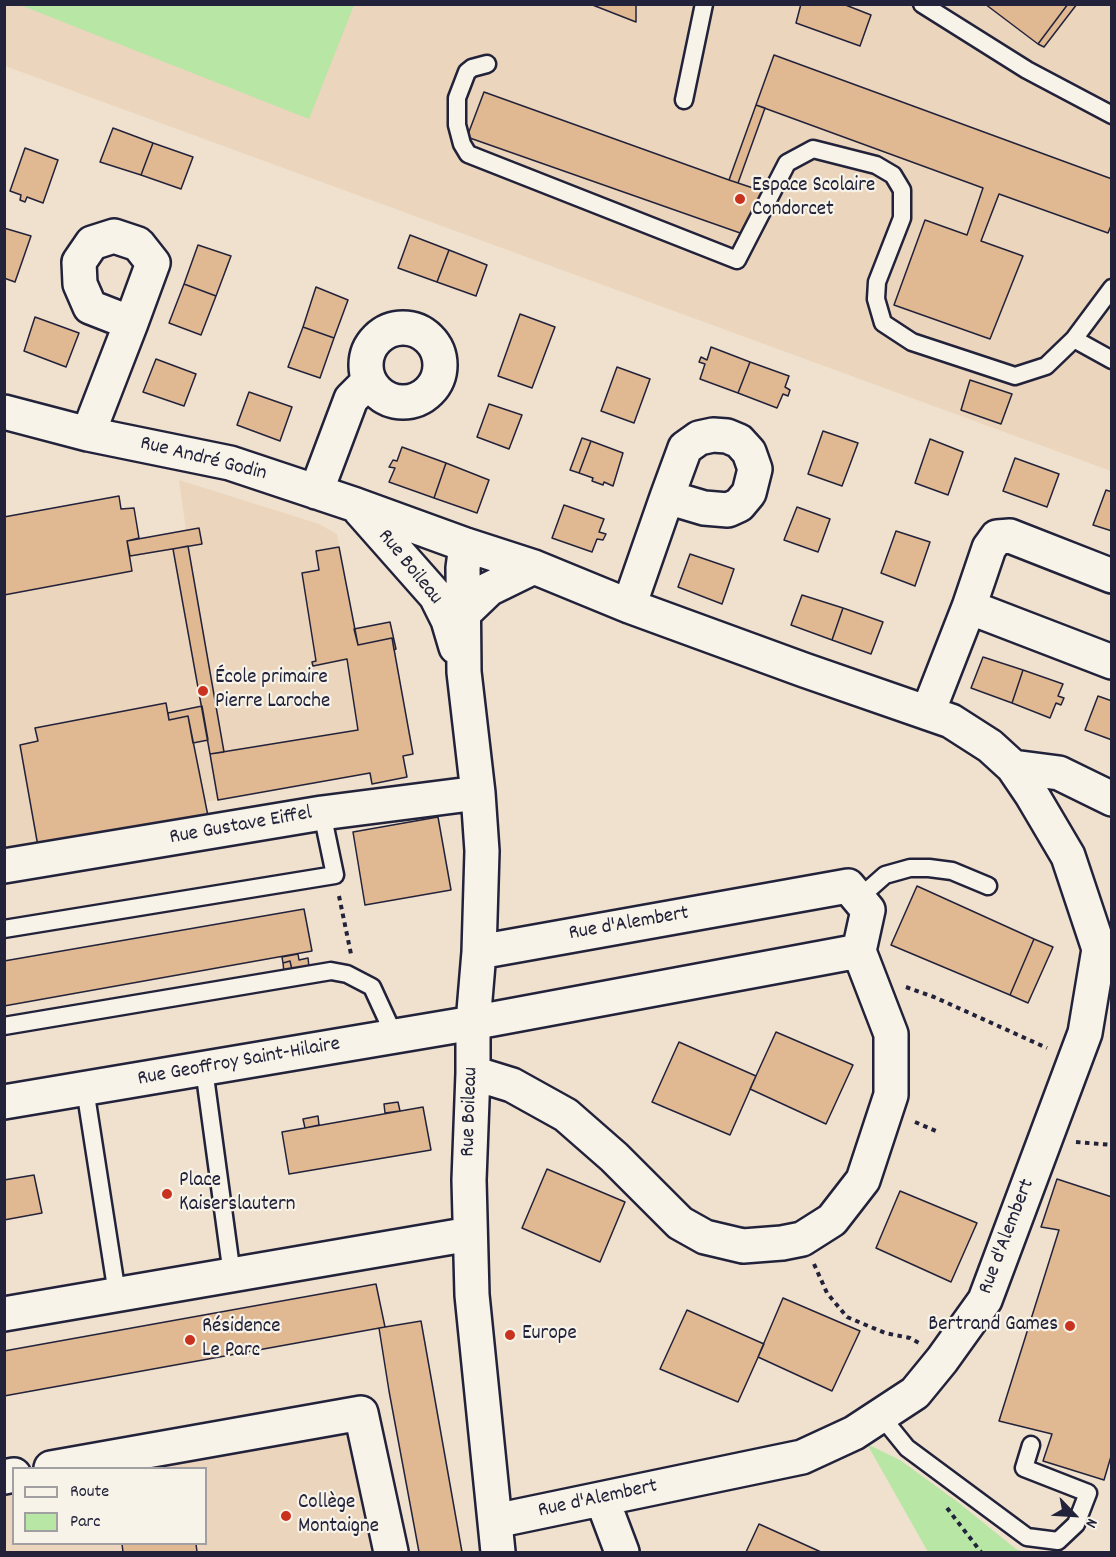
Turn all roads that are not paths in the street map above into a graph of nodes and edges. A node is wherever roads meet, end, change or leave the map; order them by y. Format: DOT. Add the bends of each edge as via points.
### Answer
graph roads {
  1 [pos="704,4"];
  2 [pos="922,4"];
  3 [pos="487,64"];
  4 [pos="684,100"];
  5 [pos="1112,115"];
  6 [pos="1112,288"];
  7 [pos="130,323"];
  8 [pos="1074,339"];
  9 [pos="1112,360"];
  10 [pos="369,381"];
  11 [pos="4,412"];
  12 [pos="88,434"];
  13 [pos="316,492"];
  14 [pos="667,497"];
  15 [pos="356,504"];
  16 [pos="466,545"];
  17 [pos="534,567"];
  18 [pos="1112,576"];
  19 [pos="629,606"];
  20 [pos="969,607"];
  21 [pos="465,612"];
  22 [pos="1112,662"];
  23 [pos="464,672"];
  24 [pos="928,712"];
  25 [pos="1013,767"];
  26 [pos="478,793"];
  27 [pos="1112,799"];
  28 [pos="322,813"];
  29 [pos="4,866"];
  30 [pos="988,886"];
  31 [pos="859,898"];
  32 [pos="4,929"];
  33 [pos="1105,946"];
  34 [pos="859,951"];
  35 [pos="479,952"];
  36 [pos="473,1023"];
  37 [pos="4,1026"];
  38 [pos="395,1037"];
  39 [pos="204,1069"];
  40 [pos="473,1073"];
  41 [pos="85,1089"];
  42 [pos="4,1102"];
  43 [pos="470,1234"];
  44 [pos="232,1275"];
  45 [pos="117,1294"];
  46 [pos="4,1314"];
  47 [pos="881,1416"];
  48 [pos="1031,1445"];
  49 [pos="57,1467"];
  50 [pos="602,1499"];
  51 [pos="496,1537"];
  52 [pos="391,1552"];
  53 [pos="622,1552"];
  1 -- 4 [label="lane"];
  2 -- 5 [label="lane" via="1027,70"];
  3 -- 8 [label="lane" via="467,72 456,98 457,125 468,154 737,260 787,163 813,149 876,165 893,176 902,190 902,218 877,282 876,299 883,323 912,342 1015,376 1046,366"];
  6 -- 8 [label="lane"];
  7 -- 12 [label="street"];
  8 -- 9 [label="lane"];
  10 -- 13 [label="street" via="351,399"];
  11 -- 12 [label="street, Rue André Godin"];
  12 -- 13 [label="street, Rue André Godin" via="230,463"];
  13 -- 15 [label="street, Rue André Godin"];
  14 -- 19 [label="street"];
  15 -- 16 [label="street, Rue André Godin"];
  15 -- 23 [label="street, Rue Boileau" via="436,596"];
  16 -- 17 [label="street, Rue André Godin"];
  16 -- 21 [label="street, Rue Boileau"];
  17 -- 19 [label="street, Rue d'Alembert"];
  17 -- 21 [label="street, Rue Boileau" via="489,589"];
  18 -- 20 [label="street" via="1010,536 997,537 989,548"];
  19 -- 24 [label="street, Rue d'Alembert"];
  20 -- 22 [label="street"];
  20 -- 24 [label="street"];
  21 -- 23 [label="street, Rue Boileau"];
  23 -- 26 [label="street, Rue Boileau"];
  24 -- 25 [label="street, Rue d'Alembert" via="951,721 990,746"];
  25 -- 27 [label="street" via="1059,773"];
  25 -- 33 [label="street, Rue d'Alembert" via="1068,856"];
  26 -- 28 [label="street, Rue Gustave Eiffel"];
  26 -- 35 [label="street, Rue Boileau" via="482,851"];
  28 -- 29 [label="street, Rue Gustave Eiffel"];
  28 -- 32 [label="lane" via="334,875"];
  30 -- 31 [label="lane" via="952,871 910,868 885,875"];
  31 -- 34 [label="street" via="868,910"];
  31 -- 35 [label="street, Rue d'Alembert" via="848,886"];
  33 -- 47 [label="street, Rue d'Alembert" via="1086,1033 985,1300 915,1393"];
  34 -- 36 [label="street"];
  34 -- 40 [label="street" via="891,1034 891,1095 863,1180 832,1220 802,1239 743,1246 705,1238 680,1223 615,1157 566,1115 512,1085"];
  35 -- 36 [label="street, Rue Boileau"];
  36 -- 38 [label="street, Rue Geoffroy Saint-Hilaire"];
  36 -- 40 [label="street, Rue Boileau"];
  37 -- 38 [label="lane" via="331,971 347,974 372,987"];
  38 -- 39 [label="street, Rue Geoffroy Saint-Hilaire"];
  39 -- 41 [label="street, Rue Geoffroy Saint-Hilaire"];
  39 -- 44 [label="lane"];
  40 -- 43 [label="street, Rue Boileau"];
  41 -- 42 [label="street, Rue Geoffroy Saint-Hilaire"];
  41 -- 45 [label="lane"];
  43 -- 44 [label="street"];
  43 -- 51 [label="street, Rue Boileau" via="471,1295"];
  44 -- 45 [label="street"];
  45 -- 46 [label="street"];
  47 -- 48 [label="lane" via="907,1448 1027,1537 1058,1541 1076,1524 1088,1493 1024,1468"];
  47 -- 50 [label="street, Rue d'Alembert" via="802,1457"];
  49 -- 52 [label="street" via="361,1413"];
  50 -- 51 [label="street, Rue d'Alembert"];
  50 -- 53 [label="street"];
}
